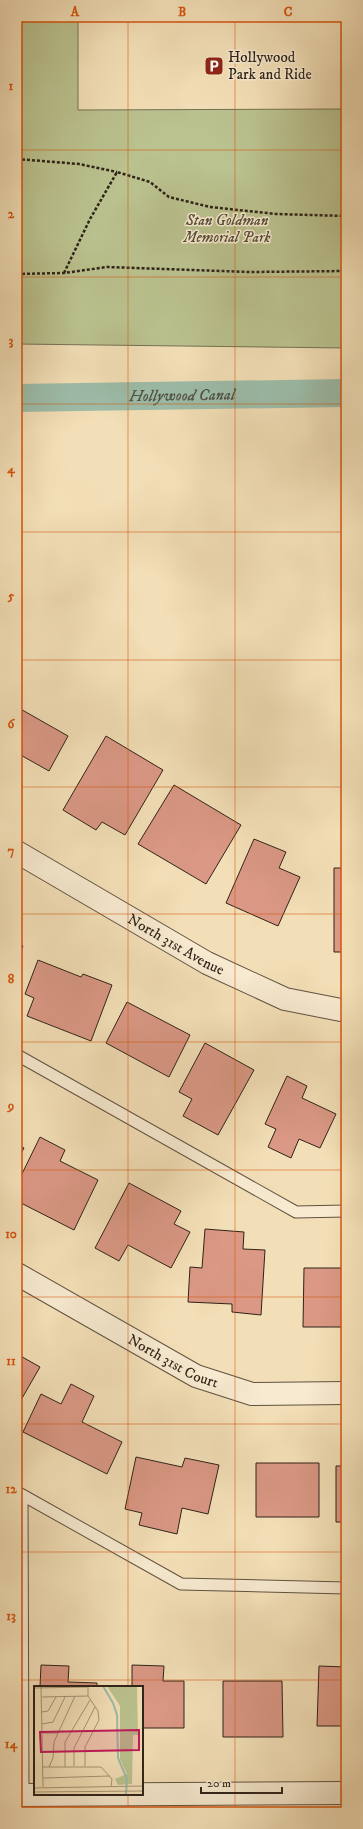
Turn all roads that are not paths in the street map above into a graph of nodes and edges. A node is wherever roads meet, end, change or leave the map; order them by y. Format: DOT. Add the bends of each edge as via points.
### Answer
graph roads {
  1 [pos="17,852"];
  2 [pos="346,1010"];
  3 [pos="17,1055"];
  4 [pos="346,1211"];
  5 [pos="17,1274"];
  6 [pos="346,1392"];
  7 [pos="20,1494"];
  8 [pos="346,1588"];
  9 [pos="346,1793"];
  10 [pos="143,1794"];
  11 [pos="20,1795"];
  12 [pos="34,1795"];
  1 -- 2 [label="street, North 31st Avenue" via="207,963 285,999"];
  3 -- 4 [label="lane" via="296,1212"];
  5 -- 6 [label="street, North 31st Court" via="196,1376 252,1394"];
  7 -- 8 [label="lane" via="181,1584"];
  7 -- 11 [label="lane"];
  9 -- 10 [label="street"];
  11 -- 12 [label="street"];
}
